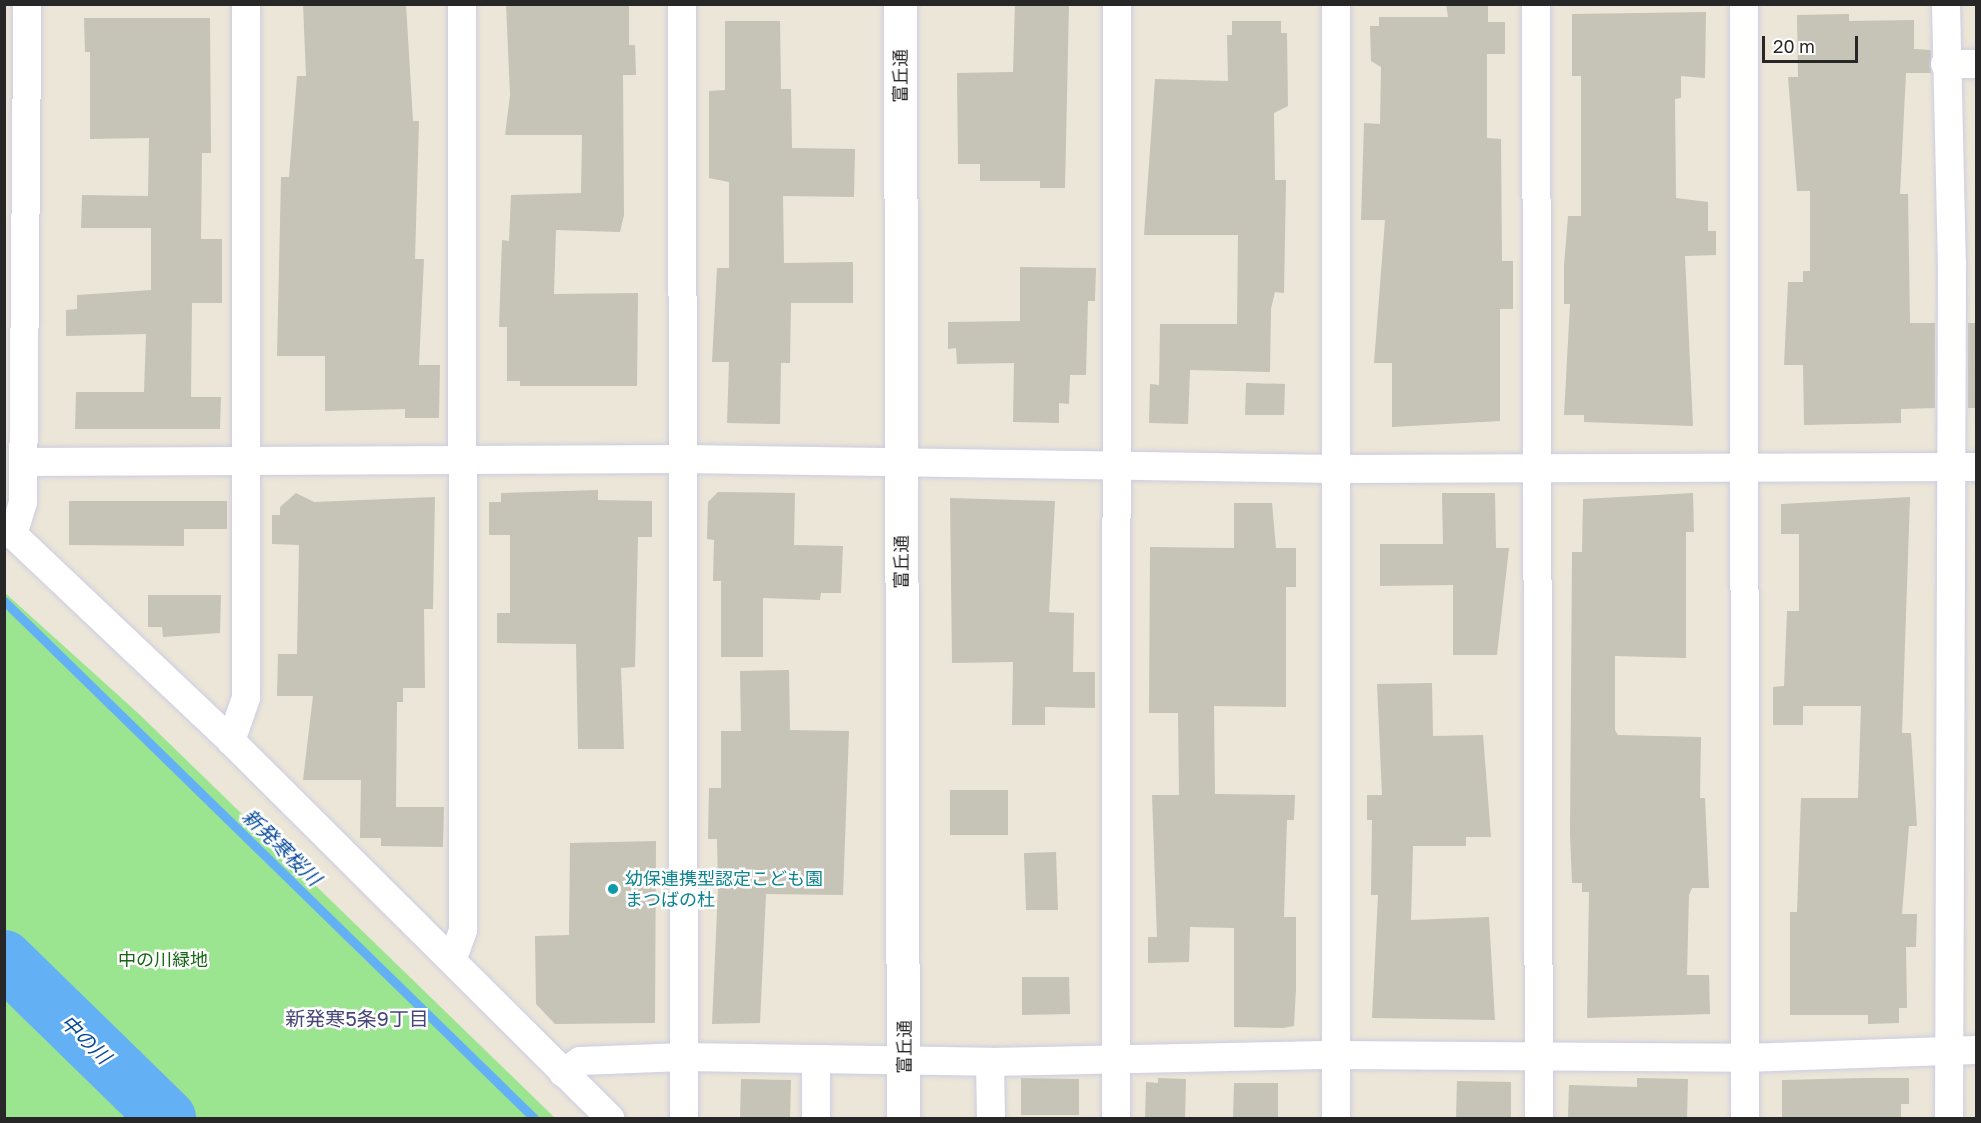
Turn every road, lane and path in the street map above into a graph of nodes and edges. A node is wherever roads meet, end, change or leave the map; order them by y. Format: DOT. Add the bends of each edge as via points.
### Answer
graph roads {
  1 [pos="27,4"];
  2 [pos="246,4"];
  3 [pos="462,4"];
  4 [pos="682,4"];
  5 [pos="900,4"];
  6 [pos="1117,4"];
  7 [pos="1336,4"];
  8 [pos="1536,4"];
  9 [pos="1744,4"];
  10 [pos="1946,4"];
  11 [pos="1945,64"];
  12 [pos="1977,64"];
  13 [pos="1964,264"];
  14 [pos="682,459"];
  15 [pos="463,461"];
  16 [pos="24,462"];
  17 [pos="246,465"];
  18 [pos="900,465"];
  19 [pos="1117,466"];
  20 [pos="1537,466"];
  21 [pos="1964,467"];
  22 [pos="1745,468"];
  23 [pos="1336,469"];
  24 [pos="9,531"];
  25 [pos="231,741"];
  26 [pos="453,958"];
  27 [pos="1963,1049"];
  28 [pos="1336,1055"];
  29 [pos="1539,1056"];
  30 [pos="684,1057"];
  31 [pos="1745,1058"];
  32 [pos="1116,1059"];
  33 [pos="904,1061"];
  34 [pos="816,1062"];
  35 [pos="990,1062"];
  36 [pos="563,1072"];
  37 [pos="610,1119"];
  38 [pos="684,1119"];
  39 [pos="816,1119"];
  40 [pos="903,1119"];
  41 [pos="991,1119"];
  42 [pos="1116,1119"];
  43 [pos="1336,1119"];
  44 [pos="1539,1119"];
  45 [pos="1745,1119"];
  46 [pos="1949,1119"];
  1 -- 16 [label="street"];
  2 -- 17 [label="street"];
  3 -- 15 [label="street"];
  4 -- 14 [label="street"];
  5 -- 18 [label="street, 富丘通"];
  6 -- 19 [label="street"];
  7 -- 23 [label="street"];
  8 -- 20 [label="street"];
  9 -- 22 [label="street"];
  10 -- 11 [label="street"];
  11 -- 12 [label="street"];
  11 -- 13 [label="street"];
  13 -- 21 [label="street"];
  14 -- 15 [label="street"];
  14 -- 18 [label="street"];
  14 -- 30 [label="street"];
  15 -- 17 [label="street"];
  15 -- 26 [label="street" via="463,930"];
  16 -- 17 [label="street"];
  16 -- 24 [label="street" via="23,502"];
  17 -- 25 [label="street" via="246,698"];
  18 -- 19 [label="street"];
  18 -- 33 [label="street, 富丘通"];
  19 -- 23 [label="street"];
  19 -- 32 [label="street"];
  20 -- 22 [label="street"];
  20 -- 23 [label="street"];
  20 -- 29 [label="street"];
  21 -- 22 [label="street"];
  21 -- 27 [label="street"];
  22 -- 31 [label="street"];
  23 -- 28 [label="street"];
  24 -- 25 [label="street"];
  25 -- 26 [label="street"];
  26 -- 36 [label="street"];
  27 -- 31 [label="street"];
  27 -- 46 [label="street"];
  28 -- 29 [label="street"];
  28 -- 32 [label="street"];
  28 -- 43 [label="street"];
  29 -- 31 [label="street"];
  29 -- 44 [label="street"];
  30 -- 34 [label="street"];
  30 -- 36 [label="street" via="580,1061"];
  30 -- 38 [label="street"];
  31 -- 45 [label="street"];
  32 -- 35 [label="street"];
  32 -- 42 [label="street"];
  33 -- 34 [label="street"];
  33 -- 35 [label="street"];
  33 -- 40 [label="street, 富丘通"];
  34 -- 39 [label="street"];
  35 -- 41 [label="street"];
  36 -- 37 [label="street"];
}
